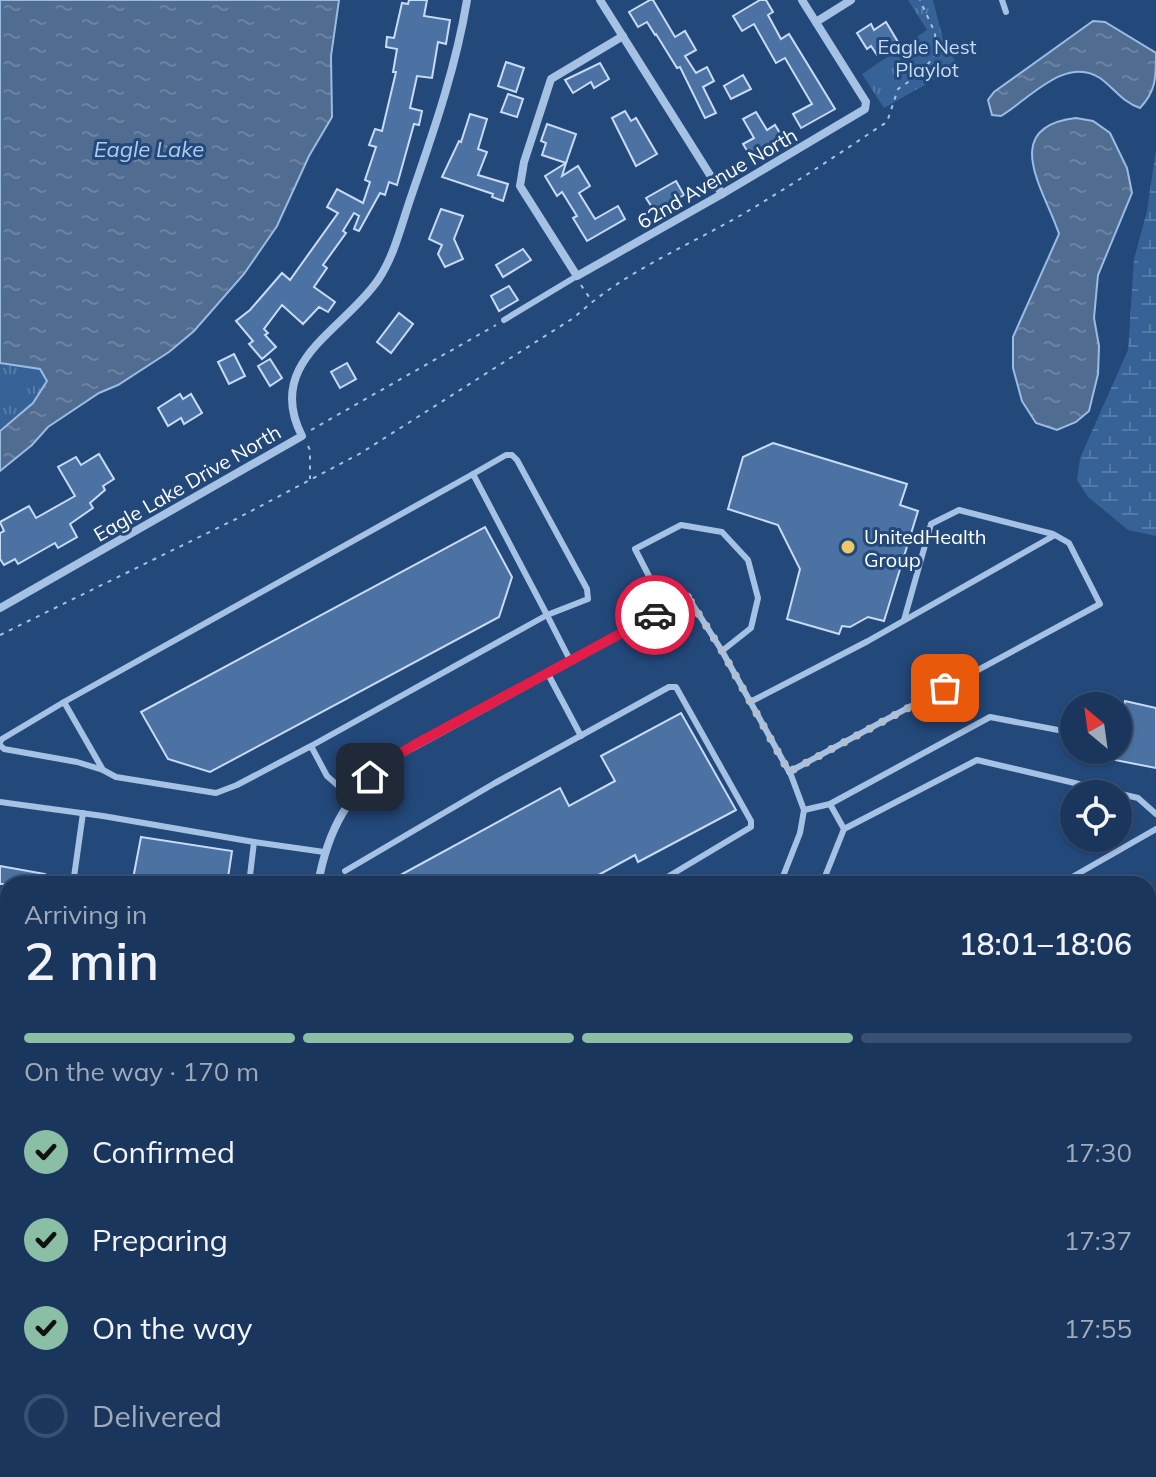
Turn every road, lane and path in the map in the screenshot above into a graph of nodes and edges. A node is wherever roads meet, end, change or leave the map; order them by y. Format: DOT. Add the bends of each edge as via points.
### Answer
graph roads {
  1 [pos="467,0"];
  2 [pos="600,0"];
  3 [pos="802,0"];
  4 [pos="851,0"];
  5 [pos="920,0"];
  6 [pos="1002,0"];
  7 [pos="1006,12"];
  8 [pos="816,22"];
  9 [pos="623,36"];
  10 [pos="722,194"];
  11 [pos="577,276"];
  12 [pos="592,301"];
  13 [pos="504,320"];
  14 [pos="302,436"];
  15 [pos="473,474"];
  16 [pos="310,480"];
  17 [pos="1055,535"];
  18 [pos="688,597"];
  19 [pos="0,608"];
  20 [pos="666,609"];
  21 [pos="547,615"];
  22 [pos="904,620"];
  23 [pos="0,635"];
  24 [pos="722,651"];
  25 [pos="571,662"];
  26 [pos="548,674"];
  27 [pos="64,702"];
  28 [pos="750,702"];
  29 [pos="1060,730"];
  30 [pos="581,736"];
  31 [pos="0,744"];
  32 [pos="311,746"];
  33 [pos="103,770"];
  34 [pos="789,772"];
  35 [pos="351,797"];
  36 [pos="0,802"];
  37 [pos="830,804"];
  38 [pos="804,810"];
  39 [pos="83,813"];
  40 [pos="1156,814"];
  41 [pos="844,829"];
  42 [pos="1156,829"];
  43 [pos="254,842"];
  44 [pos="324,852"];
  45 [pos="345,871"];
  46 [pos="74,876"];
  47 [pos="250,876"];
  48 [pos="320,876"];
  49 [pos="671,876"];
  50 [pos="783,876"];
  51 [pos="825,876"];
  52 [pos="1074,876"];
  1 -- 14 [label="street, Eagle Lake Drive North" via="444,100 387,264 365,296 304,358 294,378 291,411"];
  2 -- 9 [label="street"];
  3 -- 8 [label="street"];
  4 -- 8 [label="street"];
  5 -- 12 [label="path" via="935,33 936,54 898,89 887,122"];
  6 -- 7 [label="lane"];
  8 -- 10 [label="street, 62nd Avenue North" via="866,102 865,109"];
  9 -- 10 [label="street"];
  9 -- 11 [label="street" via="551,79 524,162 520,186"];
  10 -- 11 [label="street, 62nd Avenue North"];
  11 -- 12 [label="path"];
  11 -- 13 [label="lane"];
  12 -- 16 [label="path" via="419,418"];
  13 -- 14 [label="path"];
  14 -- 16 [label="path" via="310,450"];
  14 -- 19 [label="street, Eagle Lake Drive North"];
  15 -- 21 [label="lane"];
  15 -- 21 [label="lane" via="506,455 517,460 587,589 588,599"];
  15 -- 27 [label="lane"];
  16 -- 23 [label="path"];
  17 -- 22 [label="lane"];
  17 -- 22 [label="lane" via="959,510 931,524"];
  17 -- 34 [label="lane" via="1069,543 1100,604"];
  18 -- 20 [label="street"];
  18 -- 24 [label="lane"];
  20 -- 24 [label="lane" via="635,549 681,525 722,532 748,560 758,598 751,628"];
  20 -- 25 [label="street"];
  21 -- 25 [label="lane"];
  21 -- 32 [label="lane"];
  22 -- 28 [label="lane"];
  24 -- 28 [label="lane"];
  25 -- 26 [label="street"];
  26 -- 30 [label="lane"];
  26 -- 35 [label="street" via="391,759"];
  27 -- 31 [label="lane"];
  27 -- 33 [label="lane"];
  28 -- 34 [label="lane"];
  29 -- 37 [label="lane" via="990,717"];
  30 -- 45 [label="lane"];
  30 -- 49 [label="lane" via="676,687 751,827"];
  31 -- 33 [label="lane"];
  32 -- 33 [label="lane" via="216,793 116,777"];
  32 -- 35 [label="lane" via="327,776"];
  34 -- 38 [label="lane"];
  35 -- 44 [label="street"];
  36 -- 39 [label="lane"];
  37 -- 38 [label="lane"];
  37 -- 41 [label="lane"];
  38 -- 50 [label="lane"];
  39 -- 43 [label="lane"];
  39 -- 46 [label="lane"];
  40 -- 41 [label="lane" via="1138,798 977,760"];
  41 -- 51 [label="lane"];
  42 -- 52 [label="lane"];
  43 -- 44 [label="lane"];
  43 -- 47 [label="lane"];
  44 -- 48 [label="street"];
}
